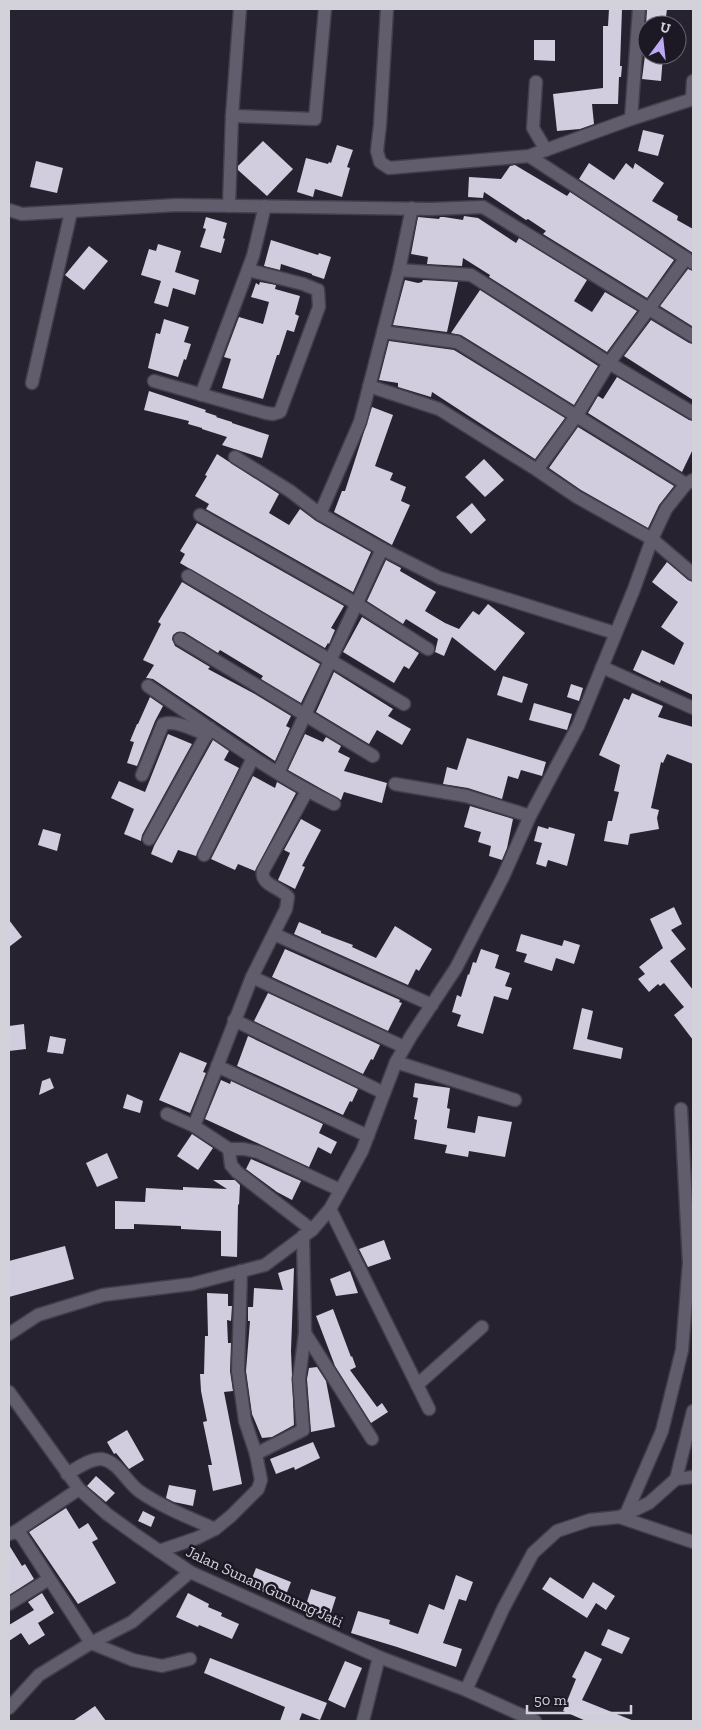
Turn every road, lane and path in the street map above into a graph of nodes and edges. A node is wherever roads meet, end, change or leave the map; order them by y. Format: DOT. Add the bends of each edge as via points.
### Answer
graph roads {
  1 [pos="240,9"];
  2 [pos="325,9"];
  3 [pos="386,9"];
  4 [pos="638,9"];
  5 [pos="693,81"];
  6 [pos="536,82"];
  7 [pos="693,100"];
  8 [pos="232,116"];
  9 [pos="631,119"];
  10 [pos="546,150"];
  11 [pos="530,156"];
  12 [pos="229,206"];
  13 [pos="265,206"];
  14 [pos="412,208"];
  15 [pos="9,210"];
  16 [pos="71,212"];
  17 [pos="690,261"];
  18 [pos="248,270"];
  19 [pos="399,270"];
  20 [pos="650,309"];
  21 [pos="383,332"];
  22 [pos="693,336"];
  23 [pos="609,363"];
  24 [pos="154,382"];
  25 [pos="32,384"];
  26 [pos="369,386"];
  27 [pos="201,395"];
  28 [pos="693,413"];
  29 [pos="577,415"];
  30 [pos="235,457"];
  31 [pos="538,470"];
  32 [pos="690,482"];
  33 [pos="320,514"];
  34 [pos="200,515"];
  35 [pos="652,540"];
  36 [pos="382,550"];
  37 [pos="693,574"];
  38 [pos="188,576"];
  39 [pos="357,604"];
  40 [pos="615,634"];
  41 [pos="180,639"];
  42 [pos="428,649"];
  43 [pos="331,660"];
  44 [pos="602,667"];
  45 [pos="148,686"];
  46 [pos="404,704"];
  47 [pos="693,708"];
  48 [pos="305,716"];
  49 [pos="209,732"];
  50 [pos="372,756"];
  51 [pos="254,758"];
  52 [pos="278,773"];
  53 [pos="142,775"];
  54 [pos="396,784"];
  55 [pos="307,791"];
  56 [pos="334,804"];
  57 [pos="530,816"];
  58 [pos="149,839"];
  59 [pos="204,855"];
  60 [pos="274,934"];
  61 [pos="252,977"];
  62 [pos="432,1005"];
  63 [pos="234,1020"];
  64 [pos="404,1047"];
  65 [pos="396,1062"];
  66 [pos="218,1066"];
  67 [pos="384,1093"];
  68 [pos="515,1100"];
  69 [pos="681,1109"];
  70 [pos="167,1114"];
  71 [pos="194,1126"];
  72 [pos="368,1136"];
  73 [pos="229,1149"];
  74 [pos="340,1190"];
  75 [pos="330,1209"];
  76 [pos="307,1233"];
  77 [pos="241,1271"];
  78 [pos="482,1327"];
  79 [pos="305,1333"];
  80 [pos="9,1334"];
  81 [pos="417,1385"];
  82 [pos="9,1392"];
  83 [pos="429,1409"];
  84 [pos="693,1411"];
  85 [pos="372,1439"];
  86 [pos="256,1454"];
  87 [pos="66,1474"];
  88 [pos="693,1477"];
  89 [pos="676,1479"];
  90 [pos="79,1489"];
  91 [pos="622,1515"];
  92 [pos="215,1529"];
  93 [pos="12,1533"];
  94 [pos="693,1542"];
  95 [pos="159,1551"];
  96 [pos="190,1572"];
  97 [pos="50,1579"];
  98 [pos="9,1604"];
  99 [pos="91,1643"];
  100 [pos="379,1657"];
  101 [pos="190,1659"];
  102 [pos="466,1690"];
  103 [pos="9,1708"];
  104 [pos="363,1721"];
  105 [pos="535,1721"];
  1 -- 8 [label="street"];
  2 -- 8 [label="street" via="315,119"];
  3 -- 11 [label="street" via="377,150 380,162 389,168"];
  4 -- 9 [label="street"];
  5 -- 7 [label="street"];
  6 -- 10 [label="street" via="533,128"];
  7 -- 9 [label="street"];
  8 -- 12 [label="street"];
  9 -- 10 [label="street"];
  10 -- 11 [label="street"];
  11 -- 17 [label="street"];
  12 -- 13 [label="street"];
  12 -- 16 [label="street" via="177,205"];
  13 -- 14 [label="street"];
  13 -- 18 [label="street"];
  14 -- 19 [label="street"];
  14 -- 20 [label="street" via="483,207"];
  15 -- 16 [label="street" via="22,214"];
  16 -- 25 [label="street"];
  17 -- 20 [label="street"];
  18 -- 27 [label="street"];
  18 -- 27 [label="street" via="318,290 319,307 280,412 266,413"];
  19 -- 21 [label="street"];
  19 -- 23 [label="street" via="471,275"];
  20 -- 22 [label="street"];
  20 -- 23 [label="street"];
  21 -- 26 [label="street"];
  21 -- 29 [label="street" via="457,342"];
  23 -- 28 [label="street"];
  23 -- 29 [label="street"];
  24 -- 27 [label="street"];
  26 -- 31 [label="street" via="439,409"];
  26 -- 33 [label="street" via="360,422"];
  29 -- 31 [label="street"];
  29 -- 32 [label="street"];
  30 -- 33 [label="street"];
  31 -- 35 [label="street"];
  32 -- 35 [label="street" via="666,509"];
  33 -- 36 [label="street"];
  34 -- 39 [label="street"];
  35 -- 37 [label="street"];
  35 -- 40 [label="street"];
  36 -- 39 [label="street"];
  36 -- 40 [label="street" via="440,578"];
  38 -- 43 [label="street"];
  39 -- 42 [label="street"];
  39 -- 43 [label="street"];
  40 -- 44 [label="street"];
  41 -- 48 [label="street"];
  43 -- 46 [label="street"];
  43 -- 48 [label="street"];
  44 -- 47 [label="street"];
  44 -- 57 [label="street" via="578,726"];
  45 -- 49 [label="street"];
  48 -- 50 [label="street"];
  48 -- 52 [label="street"];
  49 -- 51 [label="street"];
  49 -- 53 [label="street" via="169,722 163,724"];
  49 -- 58 [label="street"];
  51 -- 52 [label="street"];
  51 -- 59 [label="street"];
  52 -- 55 [label="street"];
  54 -- 57 [label="street" via="466,796"];
  55 -- 56 [label="street"];
  55 -- 60 [label="street" via="263,871 264,881 283,891 288,898"];
  57 -- 62 [label="street" via="485,914"];
  60 -- 61 [label="street"];
  60 -- 62 [label="street"];
  61 -- 63 [label="street"];
  61 -- 64 [label="street"];
  62 -- 64 [label="street"];
  63 -- 66 [label="street"];
  63 -- 67 [label="street"];
  64 -- 65 [label="street"];
  65 -- 67 [label="street"];
  65 -- 68 [label="street"];
  66 -- 71 [label="street"];
  66 -- 72 [label="street"];
  67 -- 72 [label="street"];
  69 -- 91 [label="street" via="689,1263 682,1350 662,1431"];
  70 -- 71 [label="street"];
  71 -- 73 [label="street"];
  72 -- 74 [label="street"];
  73 -- 74 [label="street" via="258,1152"];
  73 -- 76 [label="street" via="231,1165 237,1172"];
  74 -- 75 [label="street"];
  75 -- 76 [label="street"];
  75 -- 81 [label="street"];
  76 -- 77 [label="street" via="265,1265"];
  76 -- 79 [label="street"];
  77 -- 80 [label="street" via="192,1284 103,1295 38,1315"];
  77 -- 86 [label="street" via="238,1371 245,1421"];
  78 -- 81 [label="street"];
  79 -- 85 [label="street"];
  79 -- 86 [label="street" via="299,1379 303,1430"];
  81 -- 83 [label="street"];
  82 -- 87 [label="street, Jalan Sunan Gunung Jati"];
  84 -- 89 [label="street"];
  86 -- 92 [label="street" via="261,1480 258,1489"];
  87 -- 90 [label="street, Jalan Sunan Gunung Jati"];
  87 -- 92 [label="street" via="94,1460 112,1462 138,1490"];
  88 -- 89 [label="street"];
  89 -- 91 [label="street" via="650,1503"];
  90 -- 93 [label="street"];
  90 -- 95 [label="street, Jalan Sunan Gunung Jati" via="107,1514"];
  91 -- 94 [label="street"];
  91 -- 102 [label="street" via="590,1520 557,1531 533,1553 502,1609"];
  92 -- 95 [label="street"];
  93 -- 97 [label="street" via="21,1535"];
  95 -- 96 [label="street, Jalan Sunan Gunung Jati"];
  96 -- 99 [label="street" via="132,1622"];
  96 -- 100 [label="street, Jalan Sunan Gunung Jati"];
  97 -- 98 [label="street"];
  97 -- 99 [label="street"];
  99 -- 101 [label="street" via="133,1660 162,1666"];
  99 -- 103 [label="street" via="39,1675"];
  100 -- 102 [label="street, Jalan Sunan Gunung Jati"];
  100 -- 104 [label="street"];
  102 -- 105 [label="street, Jalan Sunan Gunung Jati"];
}
